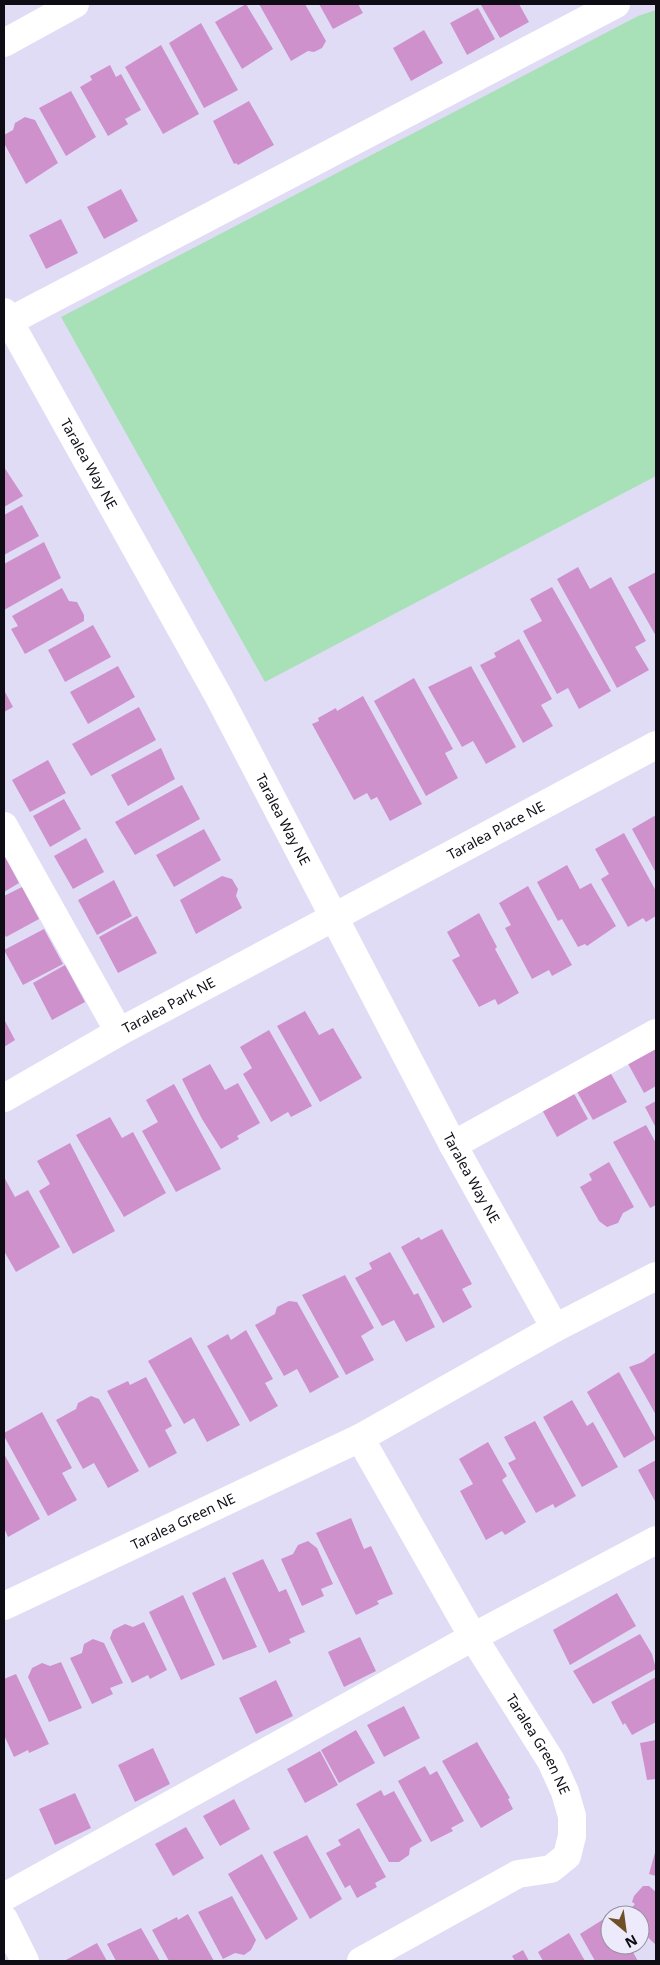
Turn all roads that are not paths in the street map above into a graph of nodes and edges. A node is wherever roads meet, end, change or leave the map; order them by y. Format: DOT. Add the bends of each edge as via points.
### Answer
graph roads {
  1 [pos="75,4"];
  2 [pos="616,4"];
  3 [pos="4,43"];
  4 [pos="5,319"];
  5 [pos="656,745"];
  6 [pos="4,826"];
  7 [pos="336,916"];
  8 [pos="119,1032"];
  9 [pos="656,1033"];
  10 [pos="4,1098"];
  11 [pos="453,1145"];
  12 [pos="656,1276"];
  13 [pos="555,1328"];
  14 [pos="360,1438"];
  15 [pos="656,1540"];
  16 [pos="4,1606"];
  17 [pos="473,1637"];
  18 [pos="4,1898"];
  19 [pos="4,1919"];
  20 [pos="25,1961"];
  21 [pos="361,1961"];
  1 -- 3 [label="street"];
  2 -- 4 [label="street"];
  4 -- 7 [label="street, Taralea Way NE" via="214,688"];
  5 -- 7 [label="street, Taralea Place NE"];
  6 -- 8 [label="street"];
  7 -- 8 [label="street, Taralea Park NE"];
  7 -- 11 [label="street, Taralea Way NE"];
  8 -- 10 [label="street, Taralea Park NE"];
  9 -- 11 [label="street"];
  11 -- 13 [label="street, Taralea Way NE"];
  12 -- 13 [label="street, Taralea Green NE"];
  13 -- 14 [label="street, Taralea Green NE"];
  14 -- 16 [label="street, Taralea Green NE"];
  14 -- 17 [label="street, Taralea Green NE"];
  15 -- 17 [label="street"];
  17 -- 18 [label="street"];
  17 -- 21 [label="street, Taralea Green NE" via="552,1760 566,1792 572,1816 567,1856 551,1869 518,1874"];
  19 -- 20 [label="street"];
}
